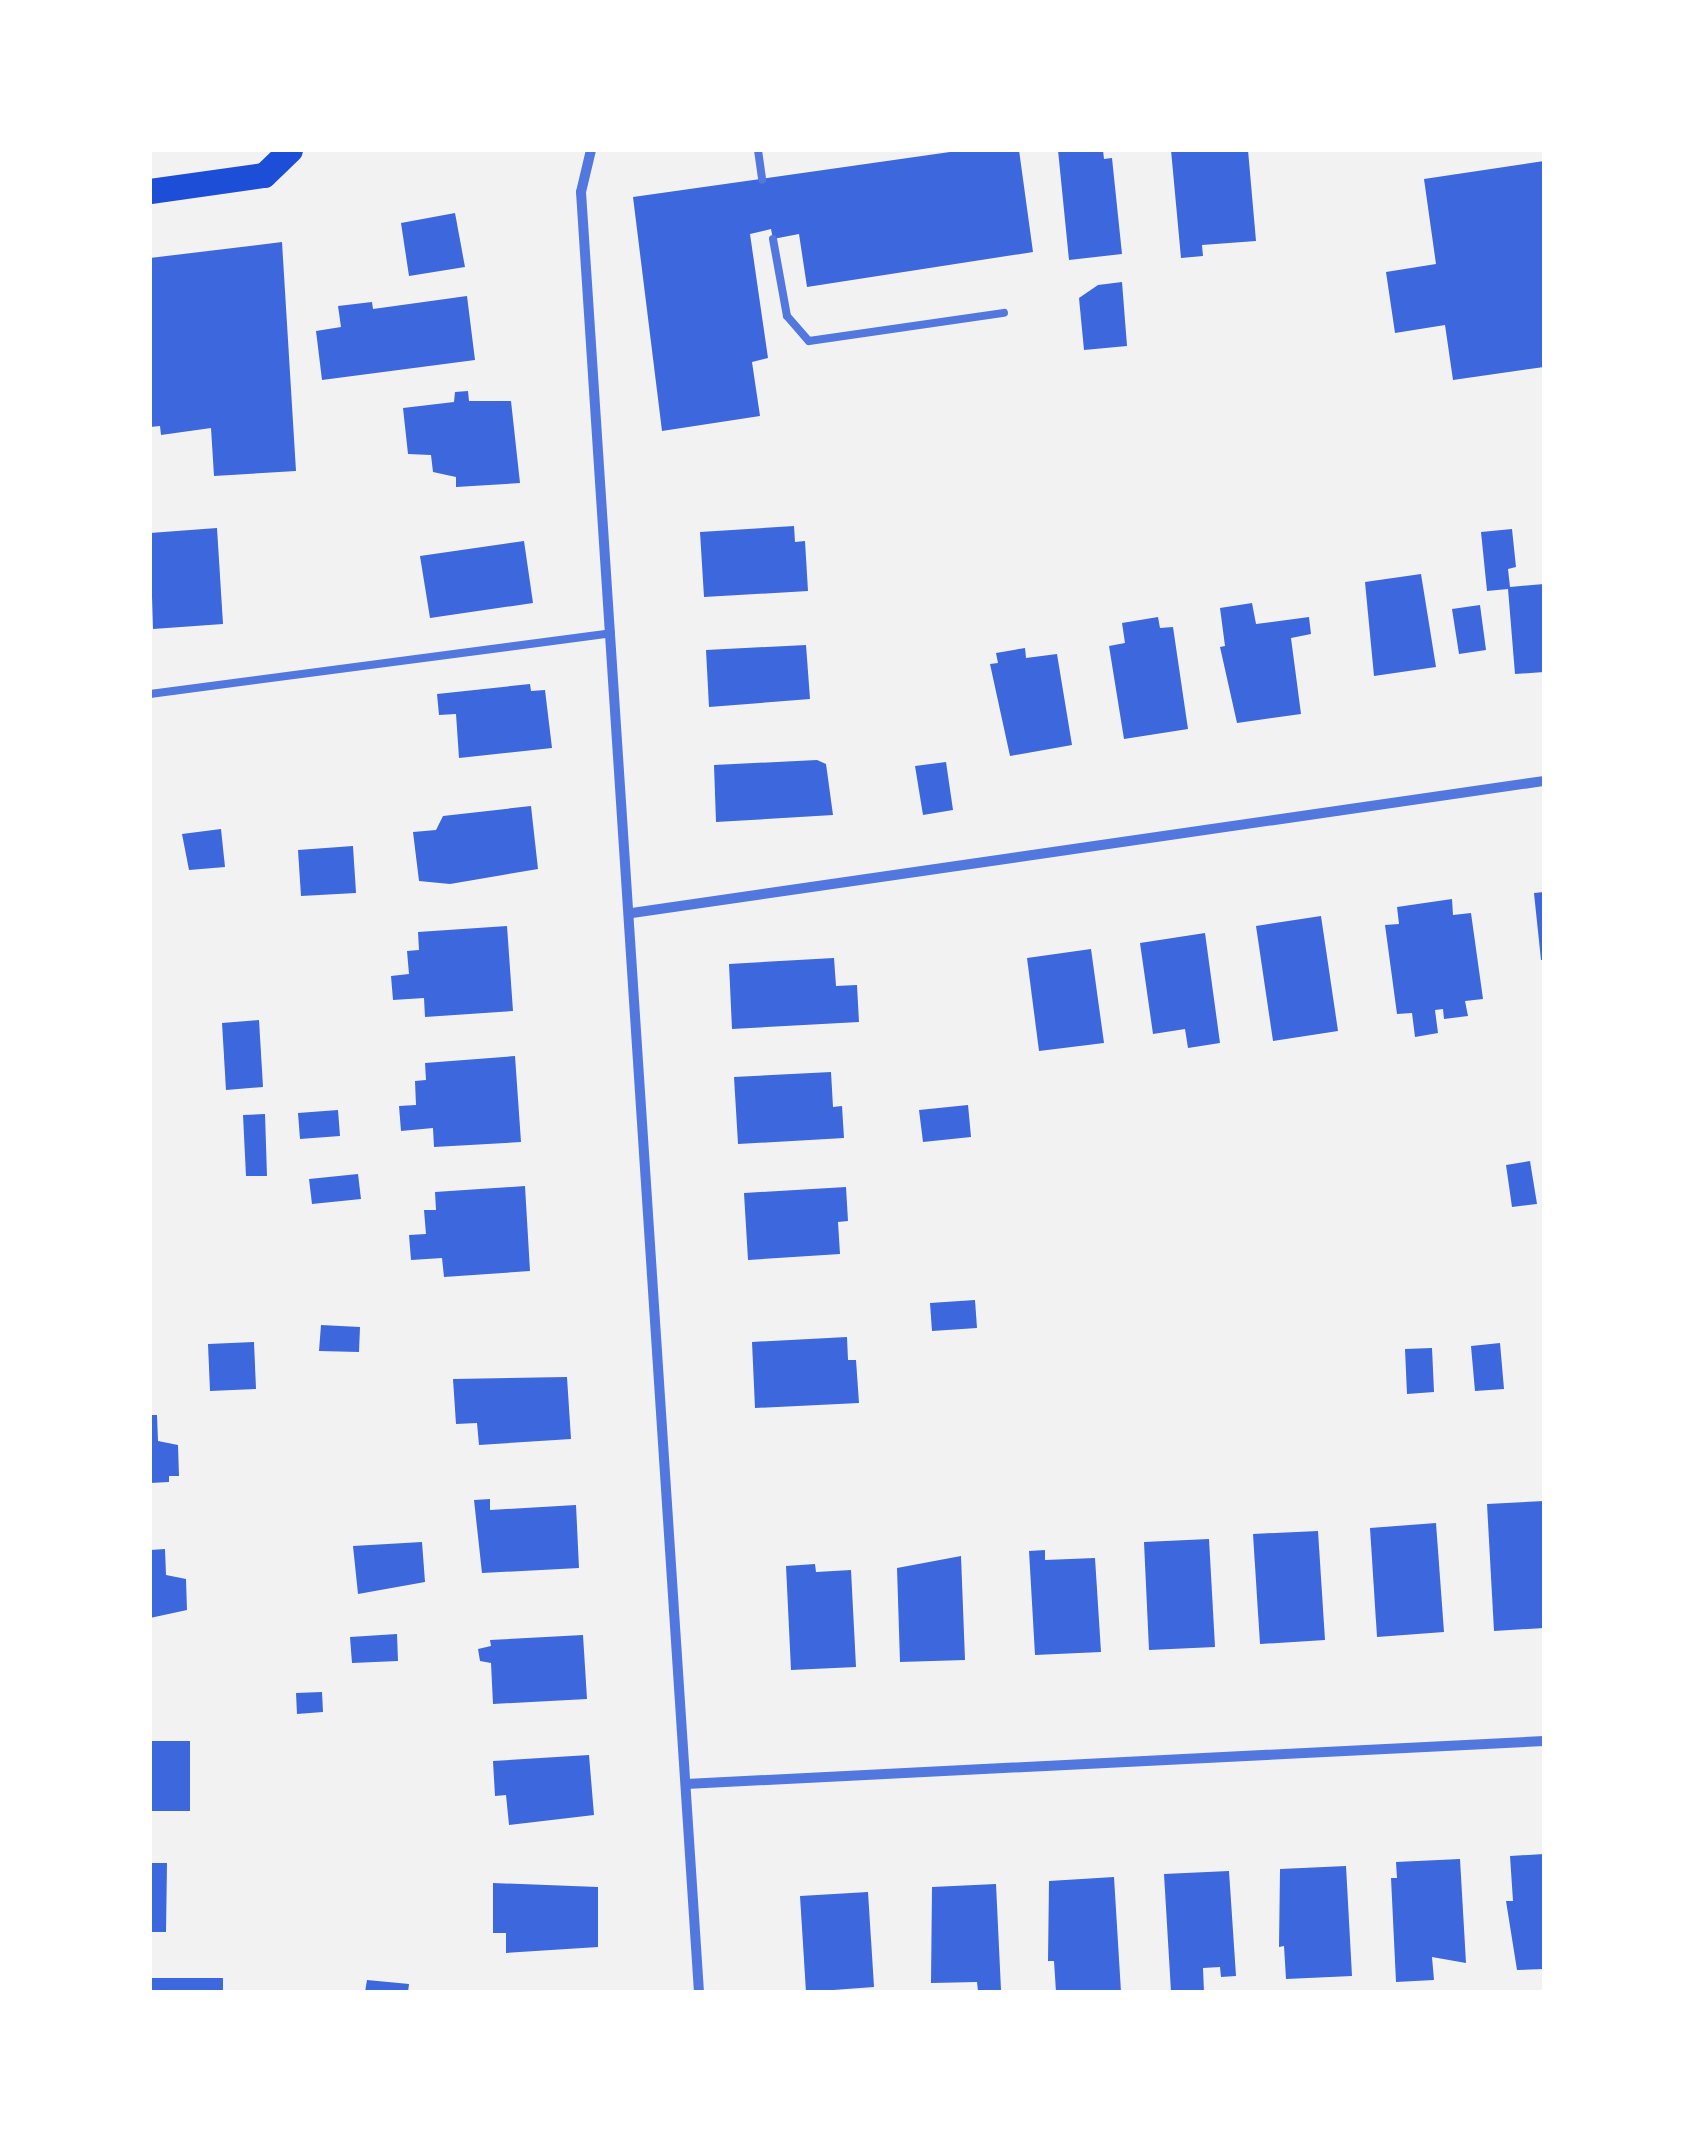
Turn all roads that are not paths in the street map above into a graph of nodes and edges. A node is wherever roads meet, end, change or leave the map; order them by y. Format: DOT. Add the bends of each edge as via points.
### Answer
graph roads {
  1 [pos="290,150"];
  2 [pos="590,150"];
  3 [pos="758,150"];
  4 [pos="762,180"];
  5 [pos="150,192"];
  6 [pos="773,239"];
  7 [pos="1004,313"];
  8 [pos="613,633"];
  9 [pos="150,694"];
  10 [pos="1544,781"];
  11 [pos="632,913"];
  12 [pos="1544,1741"];
  13 [pos="686,1784"];
  14 [pos="699,1992"];
  1 -- 5 [label="main road" via="264,174"];
  2 -- 8 [label="street" via="581,192"];
  3 -- 4 [label="lane"];
  6 -- 7 [label="lane" via="787,316 809,341"];
  8 -- 9 [label="lane"];
  8 -- 11 [label="street"];
  10 -- 11 [label="street"];
  11 -- 13 [label="street"];
  12 -- 13 [label="street"];
  13 -- 14 [label="street"];
}
